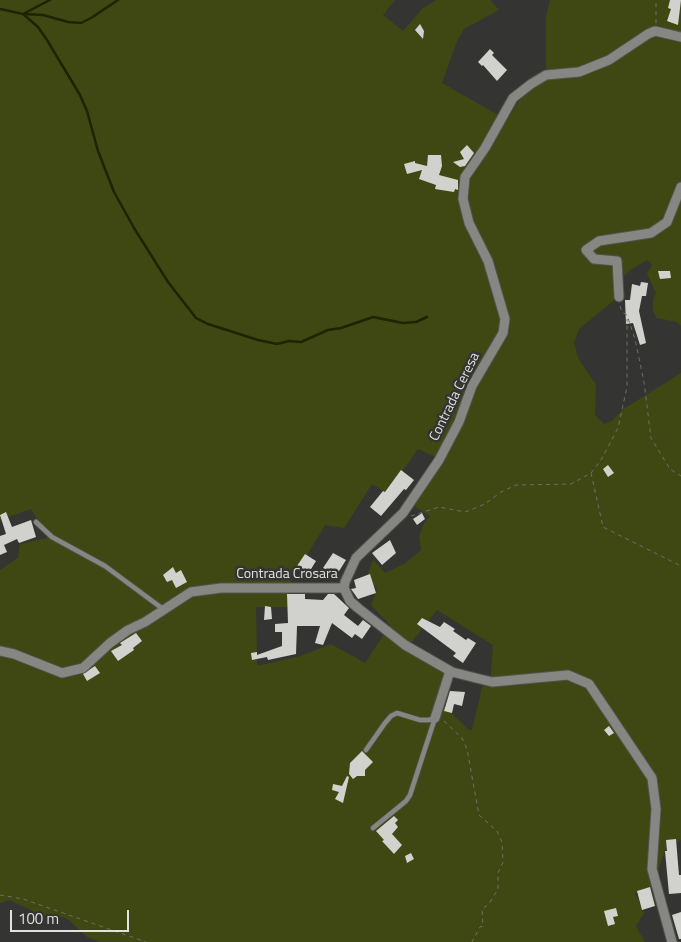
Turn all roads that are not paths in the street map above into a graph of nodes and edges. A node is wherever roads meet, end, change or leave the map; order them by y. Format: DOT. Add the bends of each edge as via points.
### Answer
graph roads {
  1 [pos="681,37"];
  2 [pos="681,187"];
  3 [pos="619,297"];
  4 [pos="36,522"];
  5 [pos="344,588"];
  6 [pos="163,609"];
  7 [pos="0,651"];
  8 [pos="450,671"];
  9 [pos="436,715"];
  10 [pos="366,750"];
  11 [pos="374,828"];
  12 [pos="672,942"];
  1 -- 5 [label="street, Contrada Ceresa" via="656,31 602,63 579,72 546,75 531,84 513,98 465,176 463,199 469,223 488,261 505,319 503,333 472,386 460,422 439,460 403,513 356,558"];
  2 -- 3 [label="street" via="667,222 652,233 599,240 586,250 594,259 617,261"];
  4 -- 6 [label="lane" via="52,537 105,566"];
  5 -- 6 [label="street, Contrada Crosara" via="200,590"];
  5 -- 8 [label="street, Contrada Crosara" via="350,602 364,614 405,645"];
  6 -- 7 [label="street, Contrada Crosara" via="128,630 82,669 62,673"];
  8 -- 9 [label="street"];
  8 -- 12 [label="street, Contrada Crosara" via="492,682 568,675 589,684 652,778 656,809 652,869"];
  9 -- 10 [label="lane" via="429,720 420,720 397,713 385,723"];
  9 -- 11 [label="lane" via="410,795"];
}
